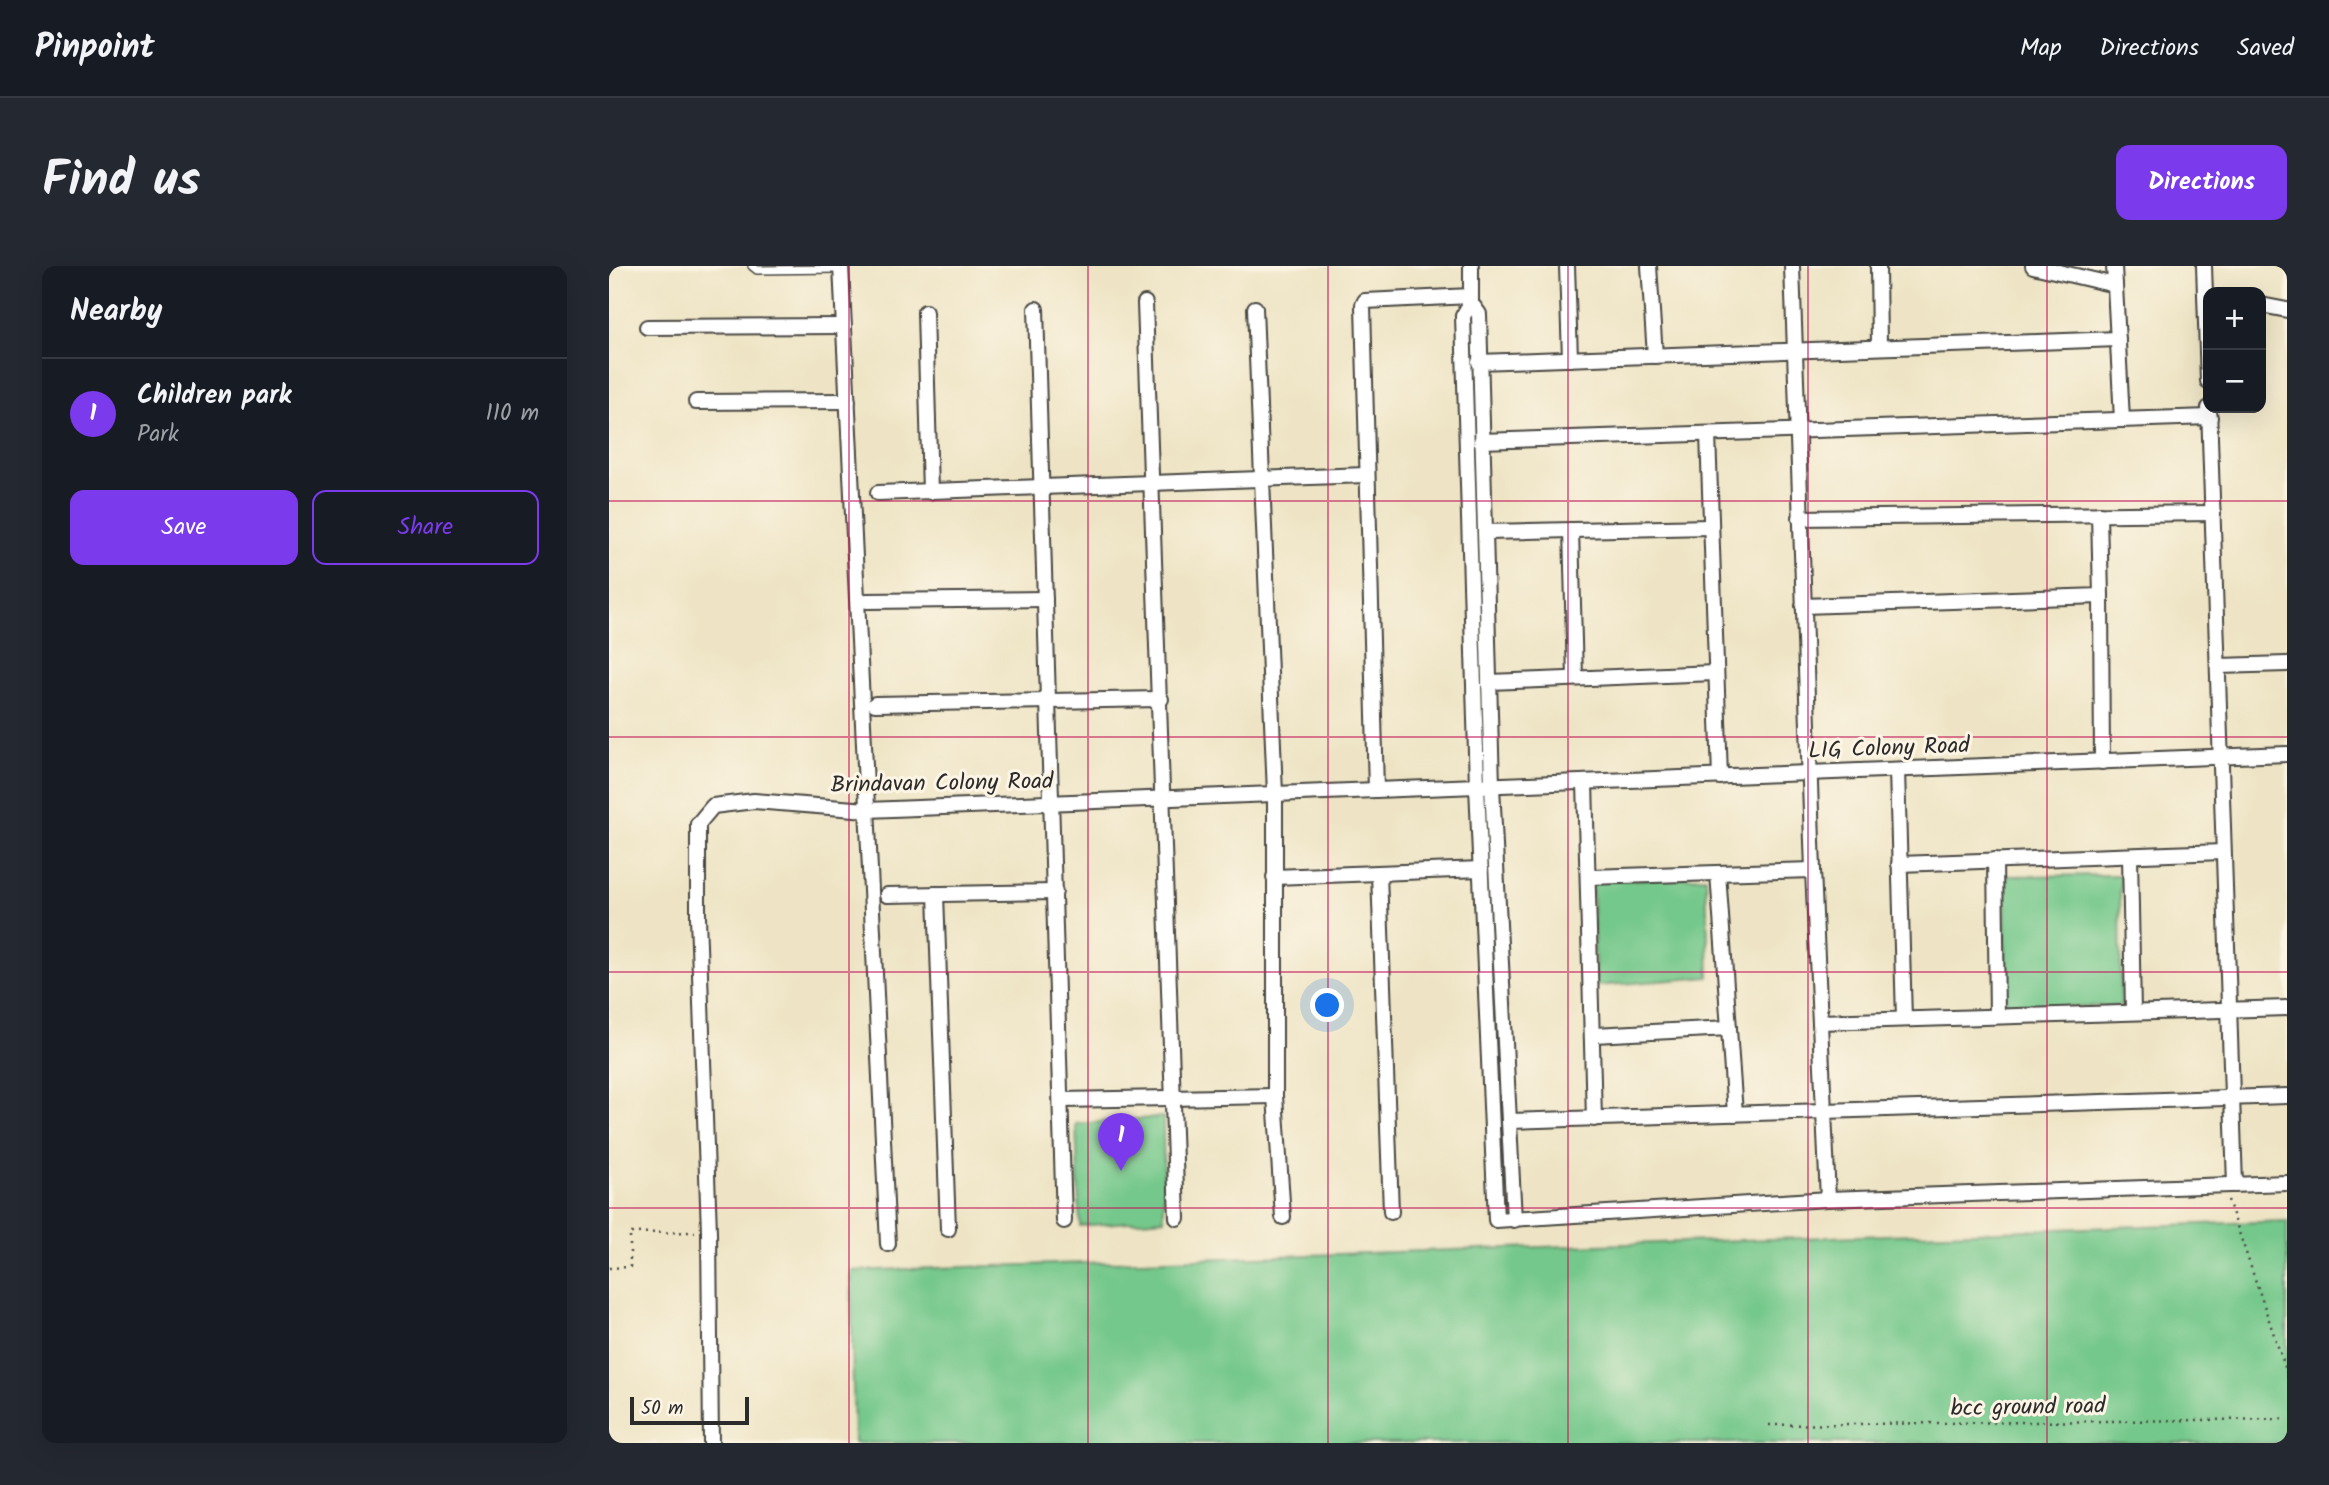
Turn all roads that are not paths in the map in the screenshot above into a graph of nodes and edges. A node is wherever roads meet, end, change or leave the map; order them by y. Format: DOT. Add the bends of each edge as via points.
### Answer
graph roads {
  1 [pos="752,266"];
  2 [pos="1471,266"];
  3 [pos="1567,266"];
  4 [pos="1649,266"];
  5 [pos="1792,266"];
  6 [pos="1878,266"];
  7 [pos="2033,266"];
  8 [pos="2114,266"];
  9 [pos="2204,266"];
  10 [pos="841,268"];
  11 [pos="2115,285"];
  12 [pos="2206,287"];
  13 [pos="1471,300"];
  14 [pos="1145,303"];
  15 [pos="2266,306"];
  16 [pos="1255,308"];
  17 [pos="1036,309"];
  18 [pos="2287,310"];
  19 [pos="925,312"];
  20 [pos="844,326"];
  21 [pos="647,327"];
  22 [pos="2118,339"];
  23 [pos="1879,347"];
  24 [pos="1795,351"];
  25 [pos="1655,356"];
  26 [pos="1570,359"];
  27 [pos="1479,362"];
  28 [pos="848,401"];
  29 [pos="696,402"];
  30 [pos="2209,413"];
  31 [pos="2122,420"];
  32 [pos="1797,431"];
  33 [pos="1708,433"];
  34 [pos="1482,441"];
  35 [pos="1366,475"];
  36 [pos="1262,479"];
  37 [pos="1152,483"];
  38 [pos="1041,488"];
  39 [pos="930,492"];
  40 [pos="879,493"];
  41 [pos="2213,513"];
  42 [pos="2099,514"];
  43 [pos="1800,518"];
  44 [pos="1710,527"];
  45 [pos="1571,530"];
  46 [pos="1485,532"];
  47 [pos="2101,596"];
  48 [pos="1045,599"];
  49 [pos="867,601"];
  50 [pos="1803,606"];
  51 [pos="2287,664"];
  52 [pos="2219,666"];
  53 [pos="1715,673"];
  54 [pos="1575,678"];
  55 [pos="1489,682"];
  56 [pos="1161,699"];
  57 [pos="1049,701"];
  58 [pos="875,704"];
  59 [pos="2287,754"];
  60 [pos="2222,757"];
  61 [pos="2102,762"];
  62 [pos="1897,770"];
  63 [pos="1810,773"];
  64 [pos="1720,777"];
  65 [pos="1585,782"];
  66 [pos="1485,786"];
  67 [pos="1377,790"];
  68 [pos="1275,794"];
  69 [pos="1161,800"];
  70 [pos="1052,803"];
  71 [pos="867,810"];
  72 [pos="2223,852"];
  73 [pos="2130,856"];
  74 [pos="1995,860"];
  75 [pos="1899,864"];
  76 [pos="1481,869"];
  77 [pos="1813,870"];
  78 [pos="1379,873"];
  79 [pos="1718,873"];
  80 [pos="1274,877"];
  81 [pos="1589,877"];
  82 [pos="1055,892"];
  83 [pos="936,894"];
  84 [pos="887,895"];
  85 [pos="2287,1008"];
  86 [pos="2228,1009"];
  87 [pos="2133,1012"];
  88 [pos="1997,1016"];
  89 [pos="1904,1019"];
  90 [pos="1820,1022"];
  91 [pos="1729,1028"];
  92 [pos="1594,1035"];
  93 [pos="1275,1096"];
  94 [pos="2287,1096"];
  95 [pos="2232,1098"];
  96 [pos="1062,1100"];
  97 [pos="1171,1100"];
  98 [pos="1824,1111"];
  99 [pos="1735,1114"];
  100 [pos="1594,1119"];
  101 [pos="1510,1121"];
  102 [pos="2287,1183"];
  103 [pos="2231,1191"];
  104 [pos="1828,1199"];
  105 [pos="1391,1212"];
  106 [pos="1177,1217"];
  107 [pos="1283,1217"];
  108 [pos="1514,1220"];
  109 [pos="1065,1221"];
  110 [pos="948,1229"];
  111 [pos="888,1244"];
  112 [pos="711,1443"];
  1 -- 10 [label="lane" via="757,270"];
  2 -- 13 [label="street"];
  3 -- 26 [label="street"];
  4 -- 25 [label="street"];
  5 -- 24 [label="street"];
  6 -- 23 [label="street"];
  7 -- 11 [label="street"];
  8 -- 11 [label="street"];
  9 -- 12 [label="street"];
  10 -- 20 [label="street"];
  11 -- 22 [label="street"];
  13 -- 27 [label="street" via="1479,314"];
  13 -- 35 [label="street" via="1365,301"];
  13 -- 66 [label="street" via="1463,316"];
  14 -- 37 [label="street"];
  15 -- 18 [label="street"];
  16 -- 36 [label="street"];
  17 -- 38 [label="street"];
  19 -- 39 [label="street"];
  20 -- 21 [label="street"];
  20 -- 28 [label="street"];
  22 -- 23 [label="street"];
  22 -- 31 [label="street"];
  23 -- 24 [label="street"];
  24 -- 25 [label="street"];
  24 -- 32 [label="street"];
  25 -- 26 [label="street"];
  26 -- 27 [label="street"];
  27 -- 34 [label="street"];
  28 -- 29 [label="street"];
  28 -- 71 [label="street"];
  30 -- 31 [label="street"];
  30 -- 41 [label="street"];
  31 -- 32 [label="street"];
  32 -- 33 [label="street"];
  32 -- 43 [label="street"];
  33 -- 34 [label="street"];
  33 -- 44 [label="street"];
  34 -- 46 [label="street"];
  35 -- 36 [label="street"];
  35 -- 67 [label="street"];
  36 -- 37 [label="street"];
  36 -- 68 [label="street"];
  37 -- 38 [label="street"];
  37 -- 56 [label="street"];
  38 -- 39 [label="street"];
  38 -- 48 [label="street"];
  39 -- 40 [label="street"];
  41 -- 42 [label="street"];
  41 -- 52 [label="street"];
  42 -- 43 [label="street"];
  42 -- 47 [label="street"];
  43 -- 50 [label="street"];
  44 -- 45 [label="street"];
  44 -- 53 [label="street"];
  45 -- 46 [label="street"];
  45 -- 54 [label="street"];
  46 -- 55 [label="street"];
  47 -- 50 [label="street"];
  47 -- 61 [label="street"];
  48 -- 49 [label="street"];
  48 -- 57 [label="street"];
  50 -- 63 [label="street"];
  51 -- 52 [label="street"];
  52 -- 60 [label="street"];
  53 -- 54 [label="street"];
  53 -- 64 [label="street"];
  54 -- 55 [label="street"];
  55 -- 66 [label="street"];
  56 -- 57 [label="street"];
  56 -- 69 [label="street"];
  57 -- 58 [label="street"];
  57 -- 70 [label="street"];
  59 -- 60 [label="street, LIG Colony Road"];
  60 -- 61 [label="street, LIG Colony Road"];
  60 -- 72 [label="street"];
  61 -- 62 [label="street, LIG Colony Road"];
  62 -- 63 [label="street, LIG Colony Road"];
  62 -- 75 [label="street"];
  63 -- 64 [label="street, LIG Colony Road"];
  63 -- 77 [label="street"];
  64 -- 65 [label="street, LIG Colony Road"];
  65 -- 66 [label="street, LIG Colony Road"];
  65 -- 81 [label="street"];
  66 -- 67 [label="street, Brindavan Colony Road"];
  66 -- 76 [label="street"];
  66 -- 101 [label="street"];
  67 -- 68 [label="street, Brindavan Colony Road"];
  68 -- 69 [label="street, Brindavan Colony Road"];
  68 -- 80 [label="street"];
  69 -- 70 [label="street, Brindavan Colony Road"];
  69 -- 97 [label="street"];
  70 -- 71 [label="street, Brindavan Colony Road"];
  70 -- 82 [label="street"];
  71 -- 111 [label="street"];
  71 -- 112 [label="street, Brindavan Colony Road" via="754,801 713,806 698,824"];
  72 -- 73 [label="street"];
  72 -- 86 [label="street"];
  73 -- 74 [label="street"];
  73 -- 87 [label="street"];
  74 -- 75 [label="street"];
  74 -- 88 [label="street"];
  75 -- 89 [label="street"];
  76 -- 78 [label="street"];
  76 -- 108 [label="street" via="1496,1220"];
  77 -- 79 [label="street"];
  77 -- 90 [label="street"];
  78 -- 80 [label="street"];
  78 -- 105 [label="street"];
  79 -- 81 [label="street"];
  79 -- 91 [label="street"];
  80 -- 93 [label="street"];
  81 -- 92 [label="street"];
  82 -- 83 [label="street"];
  82 -- 96 [label="street"];
  83 -- 84 [label="street"];
  83 -- 110 [label="street"];
  85 -- 86 [label="street"];
  86 -- 87 [label="street"];
  86 -- 95 [label="street"];
  87 -- 88 [label="street"];
  88 -- 89 [label="street"];
  89 -- 90 [label="street"];
  90 -- 98 [label="street"];
  91 -- 92 [label="street"];
  91 -- 99 [label="street"];
  92 -- 100 [label="street"];
  93 -- 97 [label="street"];
  93 -- 107 [label="street"];
  94 -- 95 [label="street"];
  95 -- 98 [label="street"];
  95 -- 103 [label="street"];
  96 -- 97 [label="street"];
  96 -- 109 [label="street"];
  97 -- 106 [label="street"];
  98 -- 99 [label="street"];
  98 -- 104 [label="street"];
  99 -- 100 [label="street"];
  100 -- 101 [label="street"];
  101 -- 108 [label="street"];
  102 -- 103 [label="street"];
  103 -- 104 [label="street"];
  104 -- 108 [label="street"];
}
